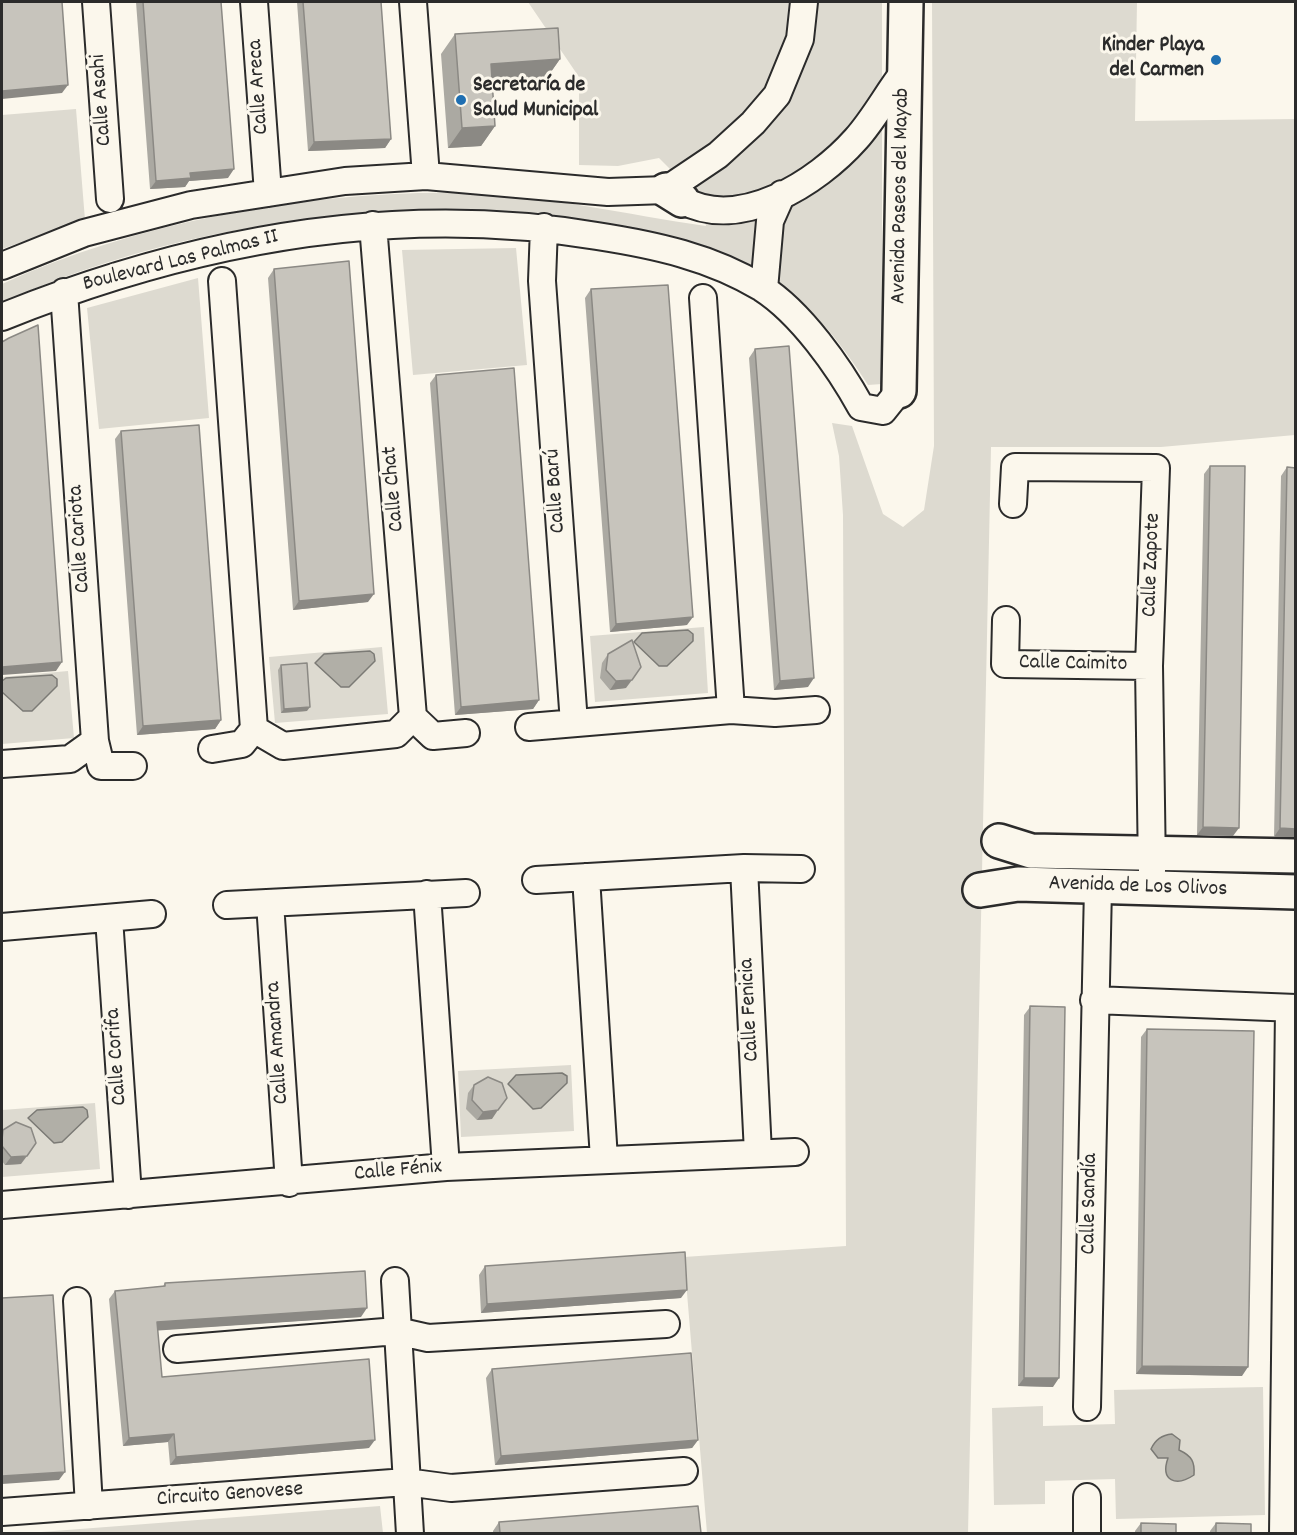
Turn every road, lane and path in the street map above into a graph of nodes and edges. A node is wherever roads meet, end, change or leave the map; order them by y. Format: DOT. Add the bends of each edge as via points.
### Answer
graph roads {
  1 [pos="96,2"];
  2 [pos="254,2"];
  3 [pos="413,2"];
  4 [pos="804,2"];
  5 [pos="906,2"];
  6 [pos="904,72"];
  7 [pos="426,167"];
  8 [pos="267,182"];
  9 [pos="782,194"];
  10 [pos="674,195"];
  11 [pos="110,199"];
  12 [pos="373,225"];
  13 [pos="543,227"];
  14 [pos="2,266"];
  15 [pos="222,281"];
  16 [pos="764,290"];
  17 [pos="63,292"];
  18 [pos="703,298"];
  19 [pos="2,317"];
  20 [pos="899,391"];
  21 [pos="1013,504"];
  22 [pos="1006,620"];
  23 [pos="1149,666"];
  24 [pos="731,710"];
  25 [pos="816,710"];
  26 [pos="413,717"];
  27 [pos="574,723"];
  28 [pos="529,727"];
  29 [pos="254,729"];
  30 [pos="466,733"];
  31 [pos="95,741"];
  32 [pos="212,749"];
  33 [pos="2,764"];
  34 [pos="133,766"];
  35 [pos="999,841"];
  36 [pos="1151,847"];
  37 [pos="1296,856"];
  38 [pos="744,867"];
  39 [pos="801,869"];
  40 [pos="586,877"];
  41 [pos="536,880"];
  42 [pos="980,890"];
  43 [pos="1151,890"];
  44 [pos="1296,892"];
  45 [pos="465,893"];
  46 [pos="427,894"];
  47 [pos="1098,896"];
  48 [pos="270,903"];
  49 [pos="227,905"];
  50 [pos="152,914"];
  51 [pos="109,918"];
  52 [pos="2,927"];
  53 [pos="1094,1000"];
  54 [pos="1292,1008"];
  55 [pos="795,1152"];
  56 [pos="758,1153"];
  57 [pos="604,1159"];
  58 [pos="446,1167"];
  59 [pos="289,1183"];
  60 [pos="128,1195"];
  61 [pos="2,1206"];
  62 [pos="395,1281"];
  63 [pos="77,1301"];
  64 [pos="666,1324"];
  65 [pos="397,1331"];
  66 [pos="177,1349"];
  67 [pos="1087,1407"];
  68 [pos="1290,1438"];
  69 [pos="684,1471"];
  70 [pos="406,1482"];
  71 [pos="1290,1486"];
  72 [pos="1087,1497"];
  73 [pos="89,1506"];
  74 [pos="2,1512"];
  75 [pos="410,1533"];
  76 [pos="1087,1533"];
  77 [pos="1283,1533"];
  1 -- 11 [label="street, Calle Asahi"];
  2 -- 8 [label="street, Calle Areca"];
  3 -- 7 [label="street"];
  4 -- 10 [label="street" via="800,39 777,95 753,123"];
  5 -- 6 [label="street, Avenida Paseos del Mayab"];
  6 -- 9 [label="street, Boulevard Las Palmas II" via="838,157"];
  6 -- 20 [label="street, Avenida Paseos del Mayab"];
  7 -- 8 [label="street, Boulevard Las Palmas II" via="345,181"];
  7 -- 10 [label="street, Boulevard Las Palmas II" via="608,192"];
  8 -- 14 [label="street, Boulevard Las Palmas II" via="84,233"];
  9 -- 10 [label="street, Boulevard Las Palmas II" via="753,207 722,210 697,208"];
  9 -- 16 [label="street" via="770,221"];
  12 -- 13 [label="street, Boulevard Las Palmas II" via="458,222"];
  12 -- 17 [label="street, Boulevard Las Palmas II" via="218,248"];
  12 -- 26 [label="street, Calle Chat"];
  13 -- 16 [label="street, Boulevard Las Palmas II" via="675,250 716,264"];
  13 -- 27 [label="street, Calle Barú" via="542,281"];
  15 -- 29 [label="street"];
  16 -- 20 [label="street, Boulevard Las Palmas II" via="806,328 844,377 861,407 883,411"];
  17 -- 19 [label="street, Boulevard Las Palmas II"];
  17 -- 31 [label="street, Calle Cariota"];
  18 -- 24 [label="street"];
  21 -- 23 [label="street, Calle Zapote" via="1015,467 1156,468"];
  22 -- 23 [label="street, Calle Caimito" via="1005,664"];
  23 -- 36 [label="street, Calle Zapote"];
  24 -- 25 [label="street"];
  24 -- 27 [label="street"];
  26 -- 29 [label="street" via="396,734 283,746"];
  26 -- 30 [label="street" via="433,735"];
  27 -- 28 [label="street"];
  29 -- 32 [label="street" via="243,744"];
  31 -- 33 [label="street" via="70,759"];
  31 -- 34 [label="street, Calle Cariota" via="102,766"];
  35 -- 36 [label="street, Avenida de Los Olivos" via="1031,851"];
  36 -- 37 [label="street, Avenida de Los Olivos"];
  36 -- 43 [label="street, Calle Zapote"];
  38 -- 39 [label="street"];
  38 -- 40 [label="street"];
  38 -- 56 [label="street, Calle Fenicia"];
  40 -- 41 [label="street"];
  40 -- 57 [label="street"];
  42 -- 47 [label="street, Avenida de Los Olivos" via="1018,884"];
  43 -- 44 [label="street, Avenida de Los Olivos"];
  43 -- 47 [label="street, Avenida de Los Olivos"];
  45 -- 46 [label="street"];
  46 -- 48 [label="street"];
  46 -- 58 [label="street"];
  47 -- 53 [label="street, Calle Sandía"];
  48 -- 49 [label="street"];
  48 -- 59 [label="street, Calle Amandra"];
  50 -- 51 [label="street"];
  51 -- 52 [label="street"];
  51 -- 60 [label="street, Calle Corifa"];
  53 -- 54 [label="street"];
  53 -- 67 [label="street, Calle Sandía"];
  54 -- 68 [label="street"];
  55 -- 56 [label="street, Calle Fénix"];
  56 -- 57 [label="street, Calle Fénix"];
  57 -- 58 [label="street, Calle Fénix"];
  58 -- 59 [label="street, Calle Fénix"];
  59 -- 60 [label="street, Calle Fénix"];
  60 -- 61 [label="street, Calle Fénix"];
  62 -- 65 [label="street"];
  63 -- 73 [label="street"];
  64 -- 65 [label="street" via="428,1338"];
  65 -- 66 [label="street"];
  65 -- 70 [label="street"];
  68 -- 71 [label="street"];
  69 -- 70 [label="street, Circuito Genovese" via="451,1488"];
  70 -- 73 [label="street, Circuito Genovese"];
  70 -- 75 [label="street"];
  71 -- 77 [label="street"];
  72 -- 76 [label="street"];
  73 -- 74 [label="street, Circuito Genovese"];
}
